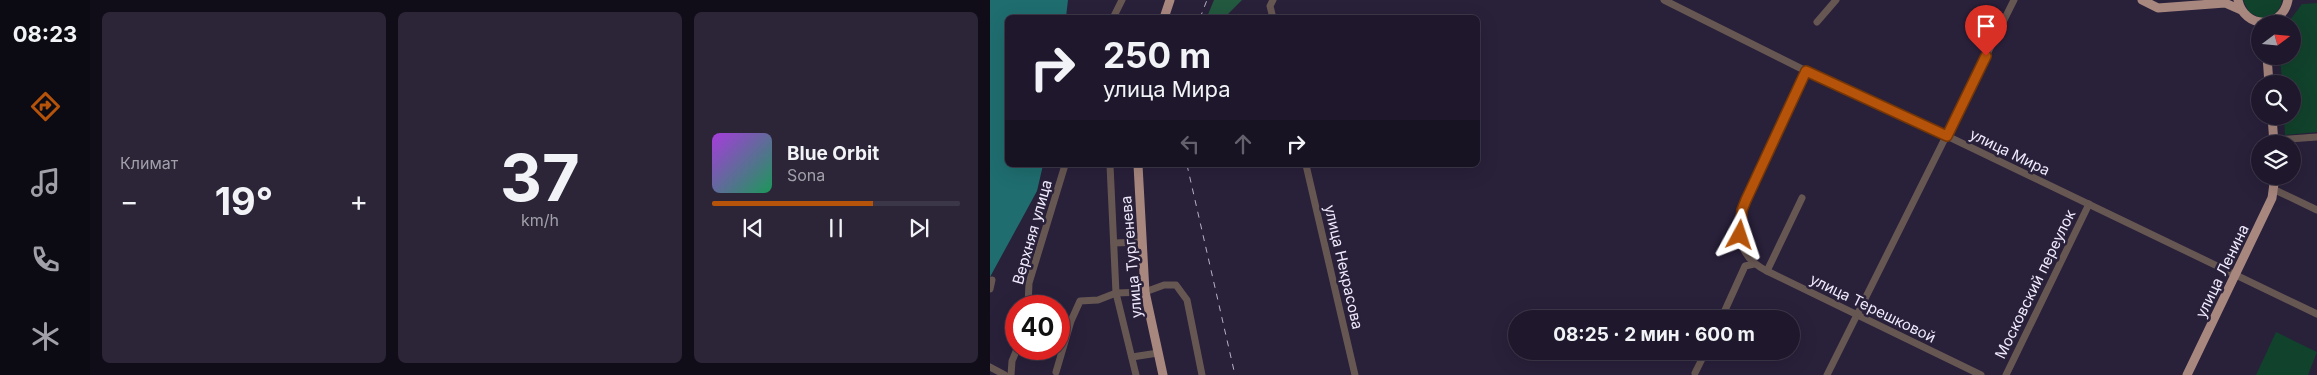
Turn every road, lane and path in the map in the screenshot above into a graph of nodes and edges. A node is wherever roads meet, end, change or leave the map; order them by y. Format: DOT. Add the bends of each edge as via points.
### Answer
graph roads {
  1 [pos="1122,0"];
  2 [pos="1170,0"];
  3 [pos="1272,0"];
  4 [pos="1664,0"];
  5 [pos="1836,0"];
  6 [pos="2014,0"];
  7 [pos="2142,0"];
  8 [pos="2238,0"];
  9 [pos="2296,0"];
  10 [pos="2226,1"];
  11 [pos="2287,3"];
  12 [pos="2241,10"];
  13 [pos="1114,15"];
  14 [pos="1165,15"];
  15 [pos="1272,15"];
  16 [pos="2279,15"];
  17 [pos="2251,20"];
  18 [pos="1817,22"];
  19 [pos="1806,71"];
  20 [pos="1947,136"];
  21 [pos="2317,137"];
  22 [pos="2301,139"];
  23 [pos="1064,167"];
  24 [pos="1110,167"];
  25 [pos="1138,167"];
  26 [pos="1306,167"];
  27 [pos="2275,185"];
  28 [pos="2275,190"];
  29 [pos="1802,198"];
  30 [pos="2088,204"];
  31 [pos="2317,210"];
  32 [pos="1142,242"];
  33 [pos="1114,243"];
  34 [pos="1754,264"];
  35 [pos="1767,271"];
  36 [pos="2235,275"];
  37 [pos="992,280"];
  38 [pos="990,289"];
  39 [pos="1145,292"];
  40 [pos="1116,294"];
  41 [pos="1028,295"];
  42 [pos="1725,310"];
  43 [pos="2317,314"];
  44 [pos="1858,315"];
  45 [pos="1158,353"];
  46 [pos="1132,357"];
  47 [pos="1012,360"];
  48 [pos="1702,360"];
  49 [pos="990,367"];
  50 [pos="1056,372"];
  51 [pos="1696,373"];
  52 [pos="1005,375"];
  53 [pos="1010,375"];
  54 [pos="1136,375"];
  55 [pos="1163,375"];
  56 [pos="1202,375"];
  57 [pos="1355,375"];
  58 [pos="1826,375"];
  59 [pos="1981,375"];
  60 [pos="2006,375"];
  61 [pos="2187,375"];
  1 -- 13 [label="street"];
  2 -- 14 [label="main road"];
  3 -- 15 [label="street"];
  4 -- 19 [label="street, улица Мира"];
  5 -- 18 [label="street"];
  6 -- 20 [label="street"];
  7 -- 10 [label="main road" via="2158,8"];
  8 -- 12 [label="main road"];
  9 -- 11 [label="main road"];
  10 -- 12 [label="main road"];
  11 -- 16 [label="main road"];
  12 -- 17 [label="main road"];
  19 -- 20 [label="street, улица Мира"];
  19 -- 34 [label="street" via="1742,210 1742,246"];
  20 -- 30 [label="street, улица Мира"];
  20 -- 44 [label="street"];
  21 -- 22 [label="street"];
  23 -- 41 [label="street, Верхняя улица" via="1029,283"];
  24 -- 33 [label="street"];
  25 -- 32 [label="main road, улица Тургенева"];
  26 -- 57 [label="street, улица Некрасова"];
  27 -- 28 [label="main road, улица Ленина"];
  28 -- 31 [label="street"];
  28 -- 36 [label="main road, улица Ленина"];
  29 -- 35 [label="street"];
  30 -- 36 [label="street, улица Мира"];
  30 -- 60 [label="street, Московский переулок"];
  32 -- 33 [label="street"];
  32 -- 39 [label="main road, улица Тургенева"];
  33 -- 40 [label="street"];
  34 -- 35 [label="street, улица Терешковой"];
  34 -- 42 [label="street" via="1746,266"];
  35 -- 44 [label="street, улица Терешковой"];
  36 -- 43 [label="street, улица Мира"];
  36 -- 61 [label="main road, улица Ленина"];
  37 -- 38 [label="street"];
  39 -- 40 [label="street"];
  39 -- 45 [label="main road, улица Тургенева"];
  39 -- 56 [label="street" via="1164,285 1176,285 1187,300"];
  40 -- 46 [label="street"];
  40 -- 50 [label="street" via="1080,302"];
  44 -- 58 [label="street"];
  44 -- 59 [label="street, улица Терешковой"];
  45 -- 46 [label="street"];
  45 -- 55 [label="main road, улица Тургенева"];
  46 -- 54 [label="street"];
  47 -- 53 [label="street"];
  48 -- 51 [label="street"];
  49 -- 52 [label="street"];
}
